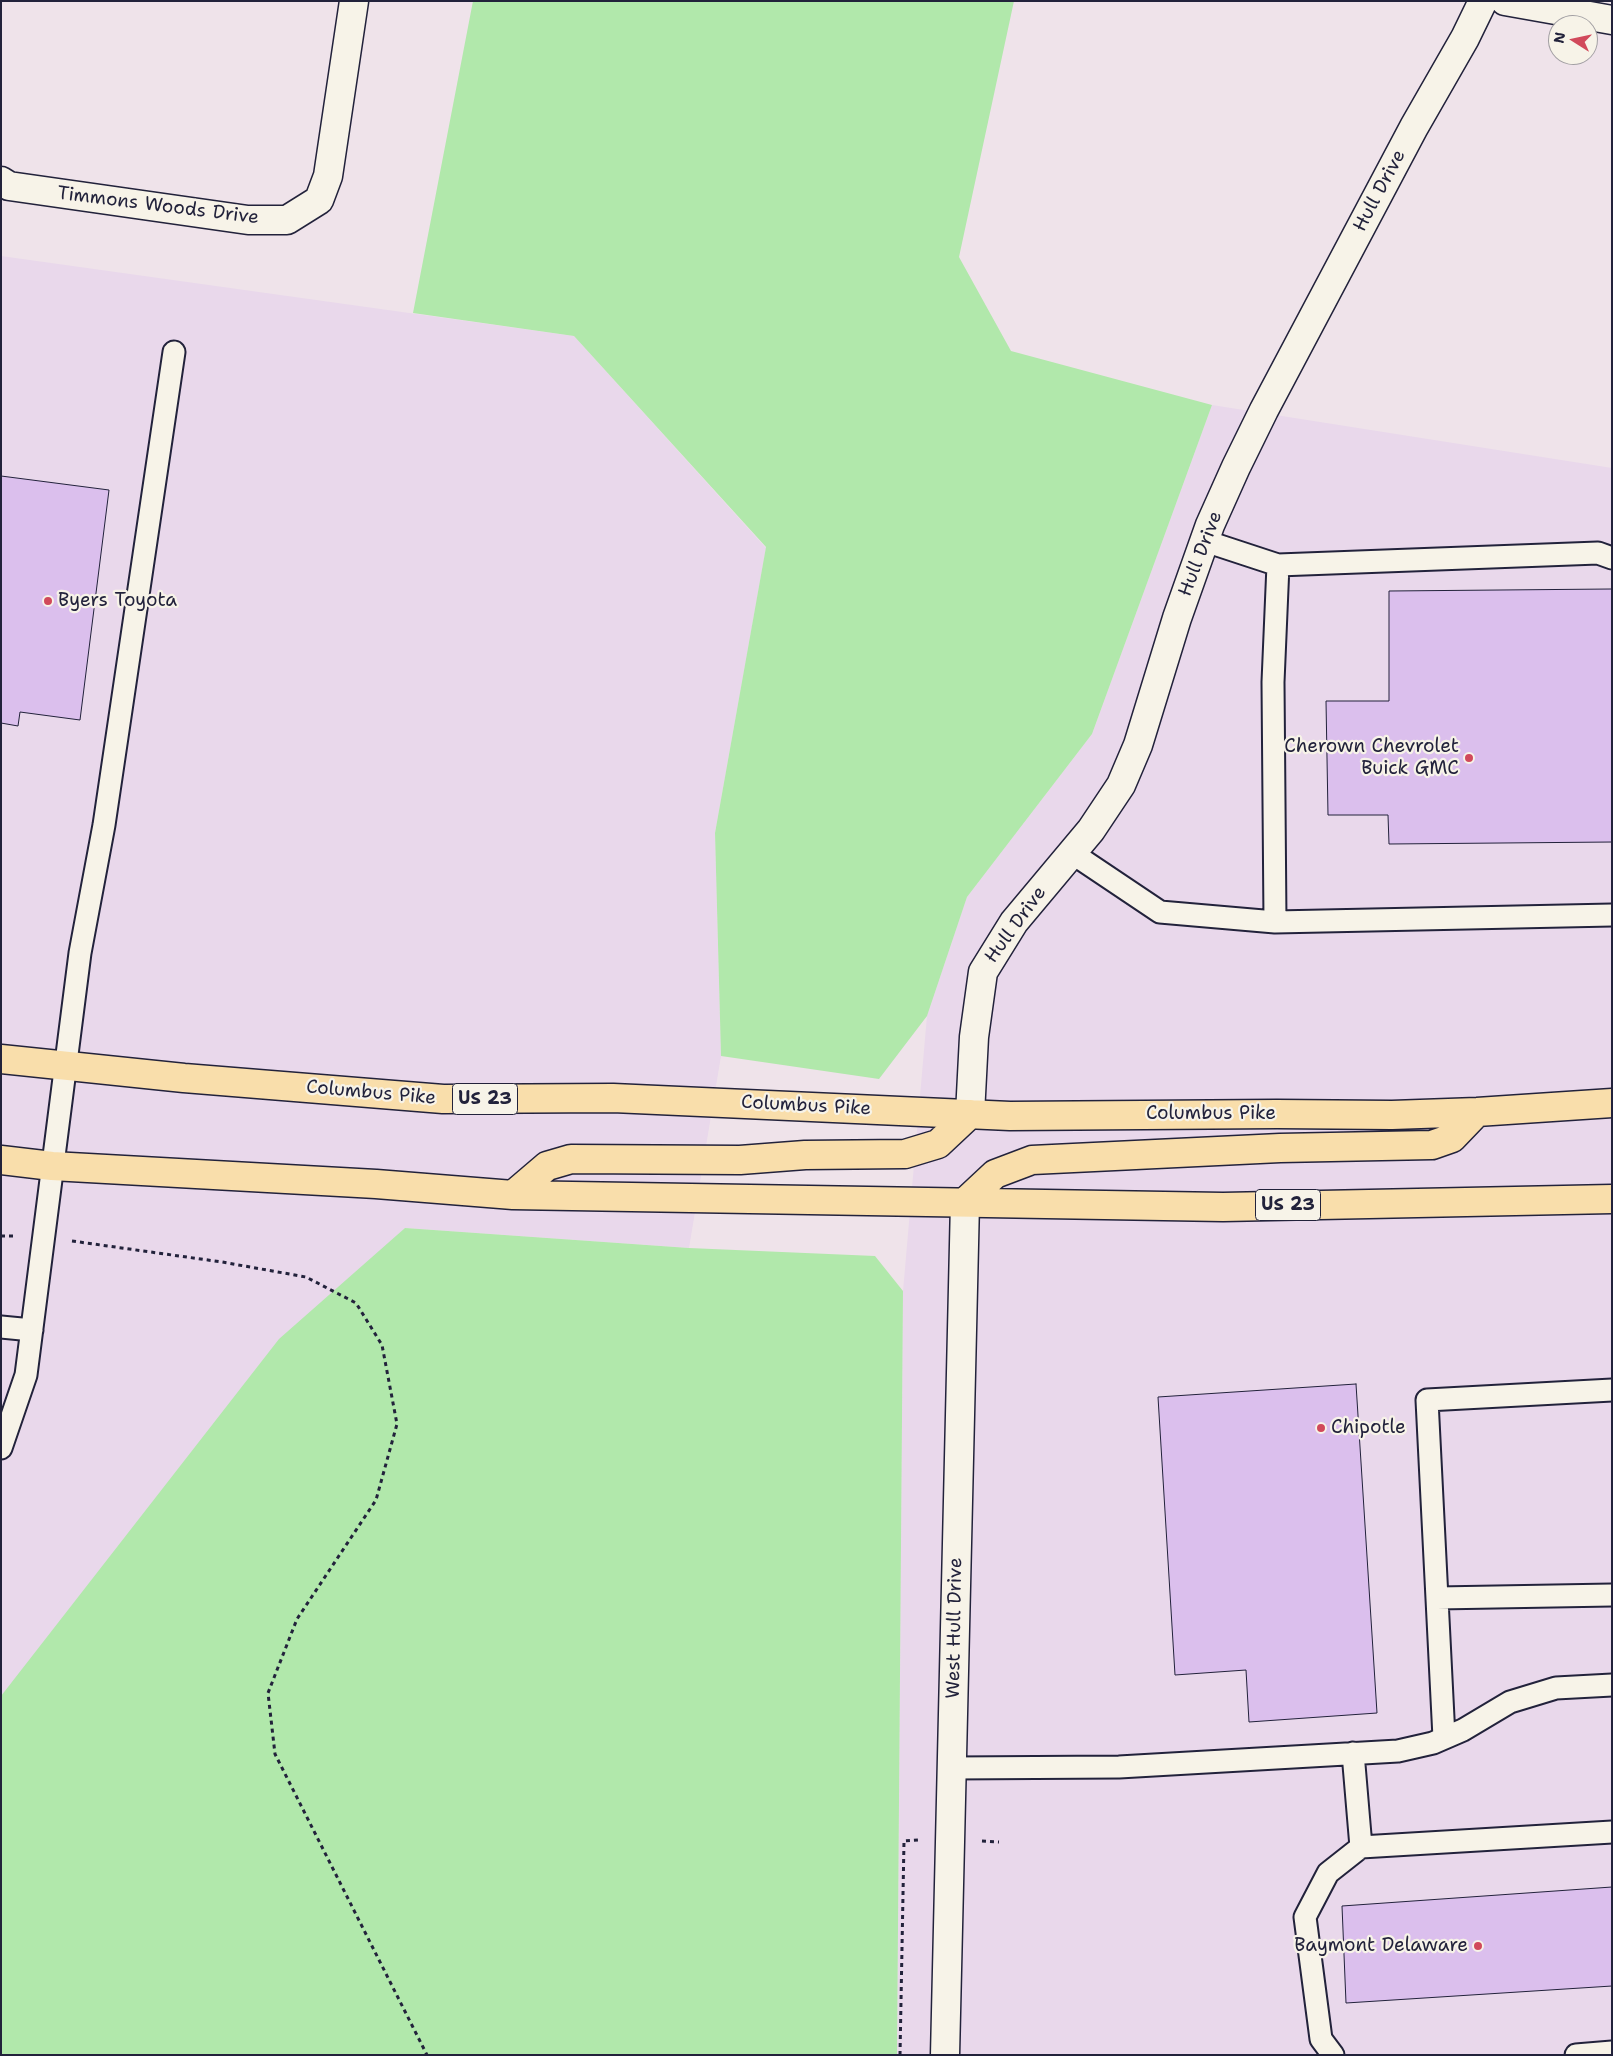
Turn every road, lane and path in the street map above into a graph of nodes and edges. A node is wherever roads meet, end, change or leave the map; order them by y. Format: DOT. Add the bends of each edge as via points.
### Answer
graph roads {
  1 [pos="354,1"];
  2 [pos="1483,1"];
  3 [pos="1505,1"];
  4 [pos="1612,20"];
  5 [pos="1,181"];
  6 [pos="174,352"];
  7 [pos="1204,541"];
  8 [pos="1612,558"];
  9 [pos="1278,565"];
  10 [pos="1072,853"];
  11 [pos="1612,915"];
  12 [pos="1275,922"];
  13 [pos="1,1059"];
  14 [pos="64,1066"];
  15 [pos="1612,1102"];
  16 [pos="1477,1112"];
  17 [pos="970,1114"];
  18 [pos="1,1160"];
  19 [pos="52,1166"];
  20 [pos="513,1195"];
  21 [pos="1612,1199"];
  22 [pos="965,1202"];
  23 [pos="1,1236"];
  24 [pos="43,1237"];
  25 [pos="1,1327"];
  26 [pos="32,1330"];
  27 [pos="1612,1390"];
  28 [pos="1,1448"];
  29 [pos="1612,1594"];
  30 [pos="1437,1598"];
  31 [pos="1612,1685"];
  32 [pos="1444,1738"];
  33 [pos="1353,1753"];
  34 [pos="952,1768"];
  35 [pos="1612,1832"];
  36 [pos="921,1840"];
  37 [pos="982,1841"];
  38 [pos="998,1842"];
  39 [pos="1362,1847"];
  40 [pos="1612,2052"];
  41 [pos="427,2055"];
  42 [pos="900,2055"];
  43 [pos="945,2055"];
  44 [pos="1333,2055"];
  45 [pos="1576,2055"];
  1 -- 5 [label="street, Timmons Woods Drive" via="328,176 320,200 287,220 248,220 9,186"];
  2 -- 7 [label="street, Hull Drive" via="1264,410"];
  3 -- 4 [label="street"];
  6 -- 14 [label="lane" via="106,815 80,953"];
  7 -- 9 [label="lane"];
  7 -- 10 [label="street, Hull Drive" via="1125,777"];
  8 -- 9 [label="lane" via="1598,553"];
  9 -- 12 [label="lane" via="1274,682"];
  10 -- 12 [label="lane" via="1160,912"];
  10 -- 17 [label="street, Hull Drive" via="1014,922 982,972"];
  11 -- 12 [label="lane"];
  13 -- 14 [label="highway, Columbus Pike / US 23"];
  14 -- 17 [label="highway, Columbus Pike / US 23" via="443,1099 613,1098"];
  14 -- 19 [label="lane"];
  15 -- 16 [label="highway, Columbus Pike / US 23"];
  16 -- 17 [label="highway, Columbus Pike / US 23" via="1392,1115"];
  16 -- 22 [label="highway" via="1452,1138 1432,1145 1280,1148 1032,1160 995,1174"];
  17 -- 20 [label="highway" via="938,1144 905,1154 805,1155 740,1160 571,1159 547,1166"];
  18 -- 19 [label="highway, US 23"];
  19 -- 20 [label="highway, US 23"];
  19 -- 24 [label="lane"];
  20 -- 22 [label="highway, US 23"];
  21 -- 22 [label="highway, US 23" via="1223,1207"];
  22 -- 34 [label="street, West Hull Drive"];
  23 -- 24 [label="path"];
  24 -- 26 [label="lane"];
  24 -- 41 [label="path" via="306,1277 356,1303 382,1345 397,1424 376,1500 297,1619 268,1693 275,1754"];
  25 -- 26 [label="lane"];
  26 -- 28 [label="lane" via="26,1375"];
  27 -- 30 [label="lane" via="1427,1400"];
  29 -- 30 [label="lane"];
  30 -- 32 [label="lane"];
  31 -- 32 [label="lane" via="1556,1688 1510,1702"];
  32 -- 33 [label="lane" via="1398,1751"];
  33 -- 34 [label="lane" via="1119,1767"];
  33 -- 39 [label="lane"];
  34 -- 43 [label="street, West Hull Drive"];
  35 -- 39 [label="lane"];
  36 -- 42 [label="path" via="904,1841"];
  37 -- 38 [label="path"];
  39 -- 44 [label="lane" via="1328,1873 1305,1917 1321,2039"];
  40 -- 45 [label="lane"];
}
